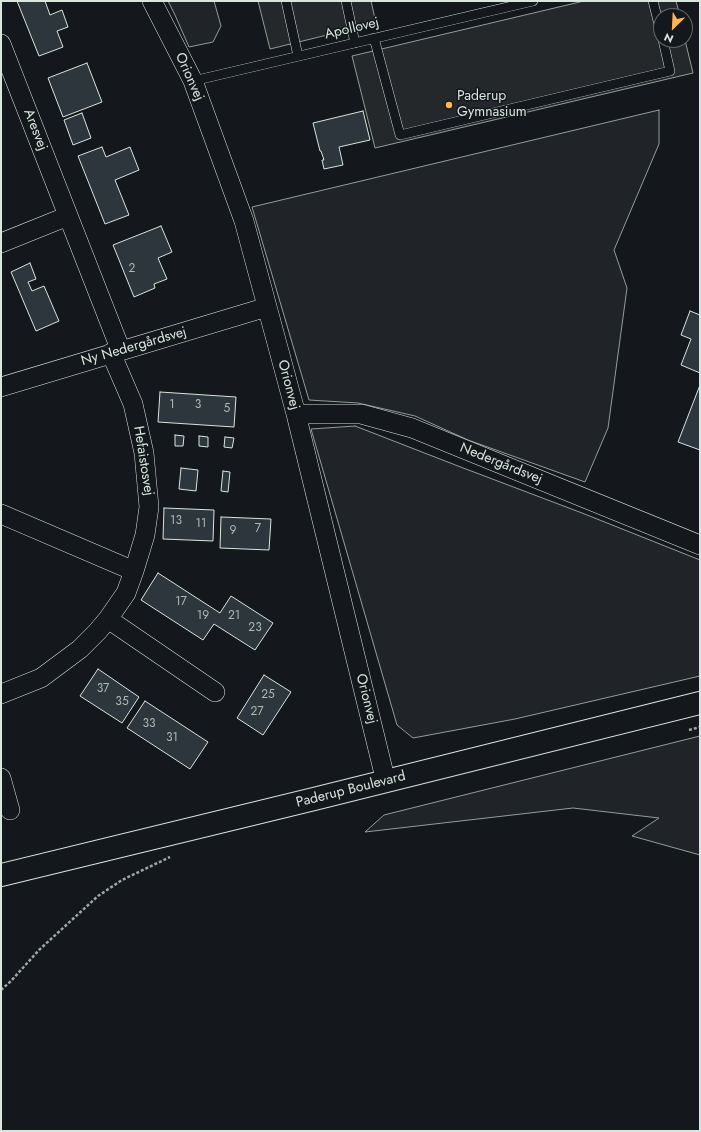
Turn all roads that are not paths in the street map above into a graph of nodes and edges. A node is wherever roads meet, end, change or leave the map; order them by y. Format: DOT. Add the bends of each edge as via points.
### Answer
graph roads {
  1 [pos="152,1"];
  2 [pos="286,1"];
  3 [pos="346,1"];
  4 [pos="533,1"];
  5 [pos="516,3"];
  6 [pos="374,38"];
  7 [pos="355,43"];
  8 [pos="1,44"];
  9 [pos="665,48"];
  10 [pos="298,56"];
  11 [pos="193,81"];
  12 [pos="68,216"];
  13 [pos="1,243"];
  14 [pos="267,307"];
  15 [pos="116,352"];
  16 [pos="1,387"];
  17 [pos="296,414"];
  18 [pos="1,514"];
  19 [pos="700,545"];
  20 [pos="134,571"];
  21 [pos="108,619"];
  22 [pos="215,692"];
  23 [pos="1,694"];
  24 [pos="700,703"];
  25 [pos="1,778"];
  26 [pos="386,782"];
  27 [pos="10,810"];
  28 [pos="1,875"];
  1 -- 11 [label="street, Orionvej"];
  2 -- 10 [label="lane"];
  3 -- 7 [label="lane"];
  4 -- 5 [label="lane, Apollovej"];
  5 -- 6 [label="lane, Apollovej"];
  6 -- 7 [label="lane, Apollovej"];
  6 -- 9 [label="lane" via="400,135 670,71"];
  7 -- 10 [label="lane, Apollovej"];
  8 -- 12 [label="street, Aresvej"];
  10 -- 11 [label="lane, Apollovej"];
  11 -- 14 [label="street, Orionvej" via="244,221"];
  12 -- 13 [label="street"];
  12 -- 15 [label="street, Aresvej"];
  14 -- 15 [label="street, Ny Nedergårdsvej"];
  14 -- 17 [label="street, Orionvej"];
  15 -- 16 [label="street, Ny Nedergårdsvej"];
  15 -- 20 [label="street, Hefaistosvej" via="133,404 144,453 149,507 145,535"];
  17 -- 19 [label="street, Nedergårdsvej" via="361,414 412,428"];
  17 -- 26 [label="street, Orionvej"];
  18 -- 20 [label="street"];
  20 -- 21 [label="street, Hefaistosvej" via="126,593"];
  21 -- 22 [label="street"];
  21 -- 23 [label="street, Hefaistosvej" via="80,648 41,678"];
  24 -- 26 [label="street, Paderup Boulevard"];
  25 -- 27 [label="street"];
  26 -- 28 [label="street, Paderup Boulevard"];
}
